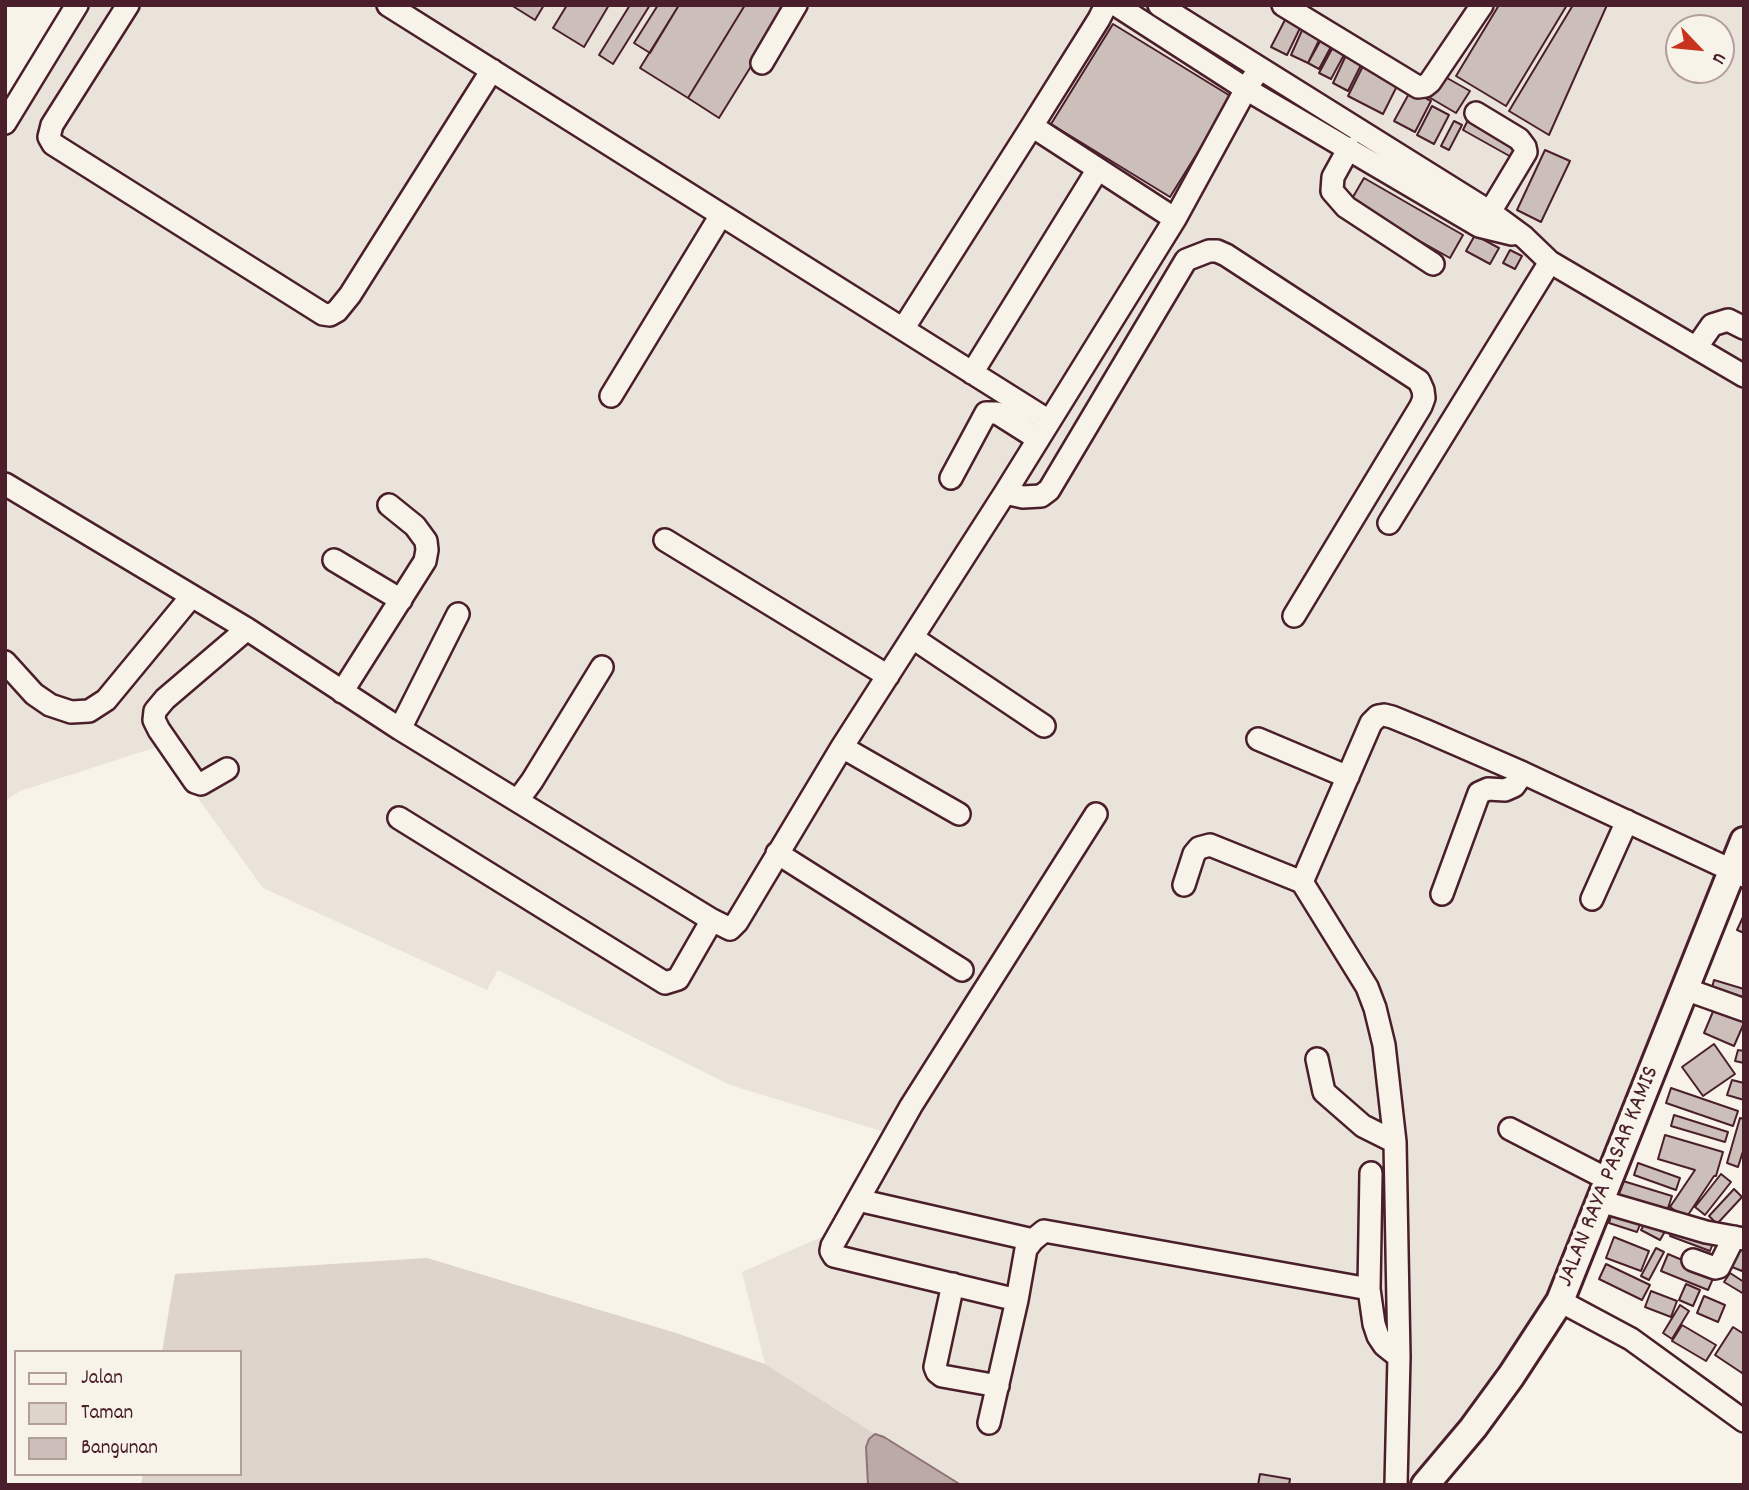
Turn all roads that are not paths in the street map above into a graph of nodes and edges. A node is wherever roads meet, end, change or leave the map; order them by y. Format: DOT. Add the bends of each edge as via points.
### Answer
graph roads {
  1 [pos="77,5"];
  2 [pos="128,5"];
  3 [pos="388,5"];
  4 [pos="796,5"];
  5 [pos="1106,5"];
  6 [pos="1116,5"];
  7 [pos="1159,5"];
  8 [pos="1482,5"];
  9 [pos="1297,9"];
  10 [pos="762,63"];
  11 [pos="1259,69"];
  12 [pos="492,71"];
  13 [pos="1246,89"];
  14 [pos="1476,113"];
  15 [pos="5,123"];
  16 [pos="1032,126"];
  17 [pos="1349,148"];
  18 [pos="1098,169"];
  19 [pos="721,215"];
  20 [pos="1175,219"];
  21 [pos="1485,219"];
  22 [pos="1161,242"];
  23 [pos="1186,260"];
  24 [pos="1549,262"];
  25 [pos="1433,264"];
  26 [pos="1744,328"];
  27 [pos="903,329"];
  28 [pos="1696,348"];
  29 [pos="972,373"];
  30 [pos="1744,376"];
  31 [pos="611,396"];
  32 [pos="1043,430"];
  33 [pos="951,478"];
  34 [pos="5,484"];
  35 [pos="1004,493"];
  36 [pos="389,505"];
  37 [pos="1389,523"];
  38 [pos="665,540"];
  39 [pos="334,559"];
  40 [pos="191,597"];
  41 [pos="401,600"];
  42 [pos="458,614"];
  43 [pos="1294,616"];
  44 [pos="247,629"];
  45 [pos="913,638"];
  46 [pos="5,662"];
  47 [pos="602,667"];
  48 [pos="888,676"];
  49 [pos="342,692"];
  50 [pos="1044,726"];
  51 [pos="400,729"];
  52 [pos="1258,739"];
  53 [pos="842,747"];
  54 [pos="227,769"];
  55 [pos="1523,773"];
  56 [pos="1348,777"];
  57 [pos="518,800"];
  58 [pos="959,814"];
  59 [pos="1096,814"];
  60 [pos="399,818"];
  61 [pos="1627,821"];
  62 [pos="1744,841"];
  63 [pos="777,853"];
  64 [pos="1738,872"];
  65 [pos="1302,882"];
  66 [pos="1184,885"];
  67 [pos="1442,894"];
  68 [pos="1592,900"];
  69 [pos="712,920"];
  70 [pos="962,970"];
  71 [pos="1685,989"];
  72 [pos="1744,1010"];
  73 [pos="1317,1059"];
  74 [pos="1510,1129"];
  75 [pos="1395,1142"];
  76 [pos="1371,1173"];
  77 [pos="1604,1190"];
  78 [pos="858,1200"];
  79 [pos="1739,1238"];
  80 [pos="1032,1240"];
  81 [pos="1693,1260"];
  82 [pos="953,1284"];
  83 [pos="1369,1289"];
  84 [pos="1017,1300"];
  85 [pos="1560,1301"];
  86 [pos="1399,1357"];
  87 [pos="998,1386"];
  88 [pos="1744,1421"];
  89 [pos="989,1423"];
  90 [pos="1396,1485"];
  91 [pos="1425,1485"];
  1 -- 15 [label="street"];
  2 -- 12 [label="street" via="52,125 49,137 53,144 323,314 337,311 350,295"];
  3 -- 12 [label="street"];
  4 -- 10 [label="street"];
  5 -- 16 [label="street"];
  6 -- 13 [label="street"];
  7 -- 11 [label="street"];
  8 -- 9 [label="street" via="1430,82 1418,87"];
  11 -- 13 [label="street"];
  11 -- 21 [label="street"];
  12 -- 19 [label="street"];
  13 -- 17 [label="street"];
  13 -- 20 [label="street"];
  14 -- 21 [label="street" via="1519,139 1526,152"];
  16 -- 18 [label="street"];
  16 -- 27 [label="street"];
  17 -- 21 [label="street"];
  17 -- 25 [label="street" via="1333,177 1332,191 1346,207"];
  18 -- 20 [label="street"];
  18 -- 29 [label="street"];
  19 -- 27 [label="street"];
  19 -- 31 [label="street"];
  20 -- 22 [label="street"];
  21 -- 24 [label="street" via="1524,237"];
  22 -- 23 [label="street"];
  22 -- 32 [label="street"];
  23 -- 35 [label="street" via="1049,490 1041,496"];
  23 -- 43 [label="street" via="1209,251 1226,255 1419,381 1423,390 1421,405"];
  24 -- 28 [label="street"];
  24 -- 37 [label="street"];
  26 -- 28 [label="street" via="1728,320 1712,325"];
  27 -- 29 [label="street"];
  28 -- 30 [label="street"];
  29 -- 32 [label="street"];
  32 -- 33 [label="street" via="986,413"];
  32 -- 35 [label="street"];
  34 -- 40 [label="street"];
  35 -- 45 [label="street"];
  36 -- 41 [label="street" via="426,541 425,561"];
  38 -- 48 [label="street"];
  39 -- 41 [label="street"];
  40 -- 44 [label="street"];
  40 -- 46 [label="street" via="106,700 89,711 71,712 50,705"];
  41 -- 49 [label="street"];
  42 -- 51 [label="street"];
  44 -- 49 [label="street"];
  44 -- 54 [label="street" via="155,711 159,730 195,782"];
  45 -- 48 [label="street"];
  45 -- 50 [label="street"];
  47 -- 57 [label="street"];
  48 -- 53 [label="street"];
  49 -- 51 [label="street"];
  51 -- 57 [label="street"];
  52 -- 56 [label="street"];
  53 -- 58 [label="street"];
  53 -- 63 [label="street"];
  55 -- 56 [label="street" via="1384,715 1371,723"];
  55 -- 61 [label="street"];
  55 -- 67 [label="street" via="1514,786 1479,793"];
  56 -- 65 [label="street"];
  57 -- 69 [label="street"];
  59 -- 78 [label="street" via="911,1107"];
  60 -- 69 [label="street" via="665,983 677,979"];
  61 -- 64 [label="street"];
  61 -- 68 [label="street"];
  62 -- 64 [label="main road, JALAN RAYA PASAR KAMIS"];
  63 -- 69 [label="street" via="734,926 730,929"];
  63 -- 70 [label="street"];
  64 -- 71 [label="main road, JALAN RAYA PASAR KAMIS" via="1720,903"];
  65 -- 66 [label="street" via="1210,845 1194,854"];
  65 -- 75 [label="street" via="1367,987 1375,1008"];
  71 -- 72 [label="street"];
  71 -- 77 [label="main road, JALAN RAYA PASAR KAMIS"];
  73 -- 75 [label="street" via="1324,1093 1363,1126"];
  74 -- 77 [label="street"];
  75 -- 86 [label="street"];
  76 -- 83 [label="street"];
  77 -- 79 [label="street" via="1706,1232"];
  77 -- 85 [label="main road, JALAN RAYA PASAR KAMIS"];
  78 -- 80 [label="street"];
  78 -- 82 [label="street" via="832,1246 834,1256"];
  79 -- 81 [label="street" via="1719,1267"];
  80 -- 83 [label="street" via="1044,1231"];
  80 -- 84 [label="street" via="1026,1249"];
  82 -- 84 [label="street"];
  82 -- 87 [label="street" via="937,1372"];
  83 -- 86 [label="street" via="1378,1336"];
  84 -- 87 [label="street"];
  85 -- 88 [label="street" via="1632,1339"];
  85 -- 91 [label="main road, JALAN RAYA PASAR KAMIS" via="1473,1428"];
  86 -- 90 [label="street"];
  87 -- 89 [label="street"];
}
